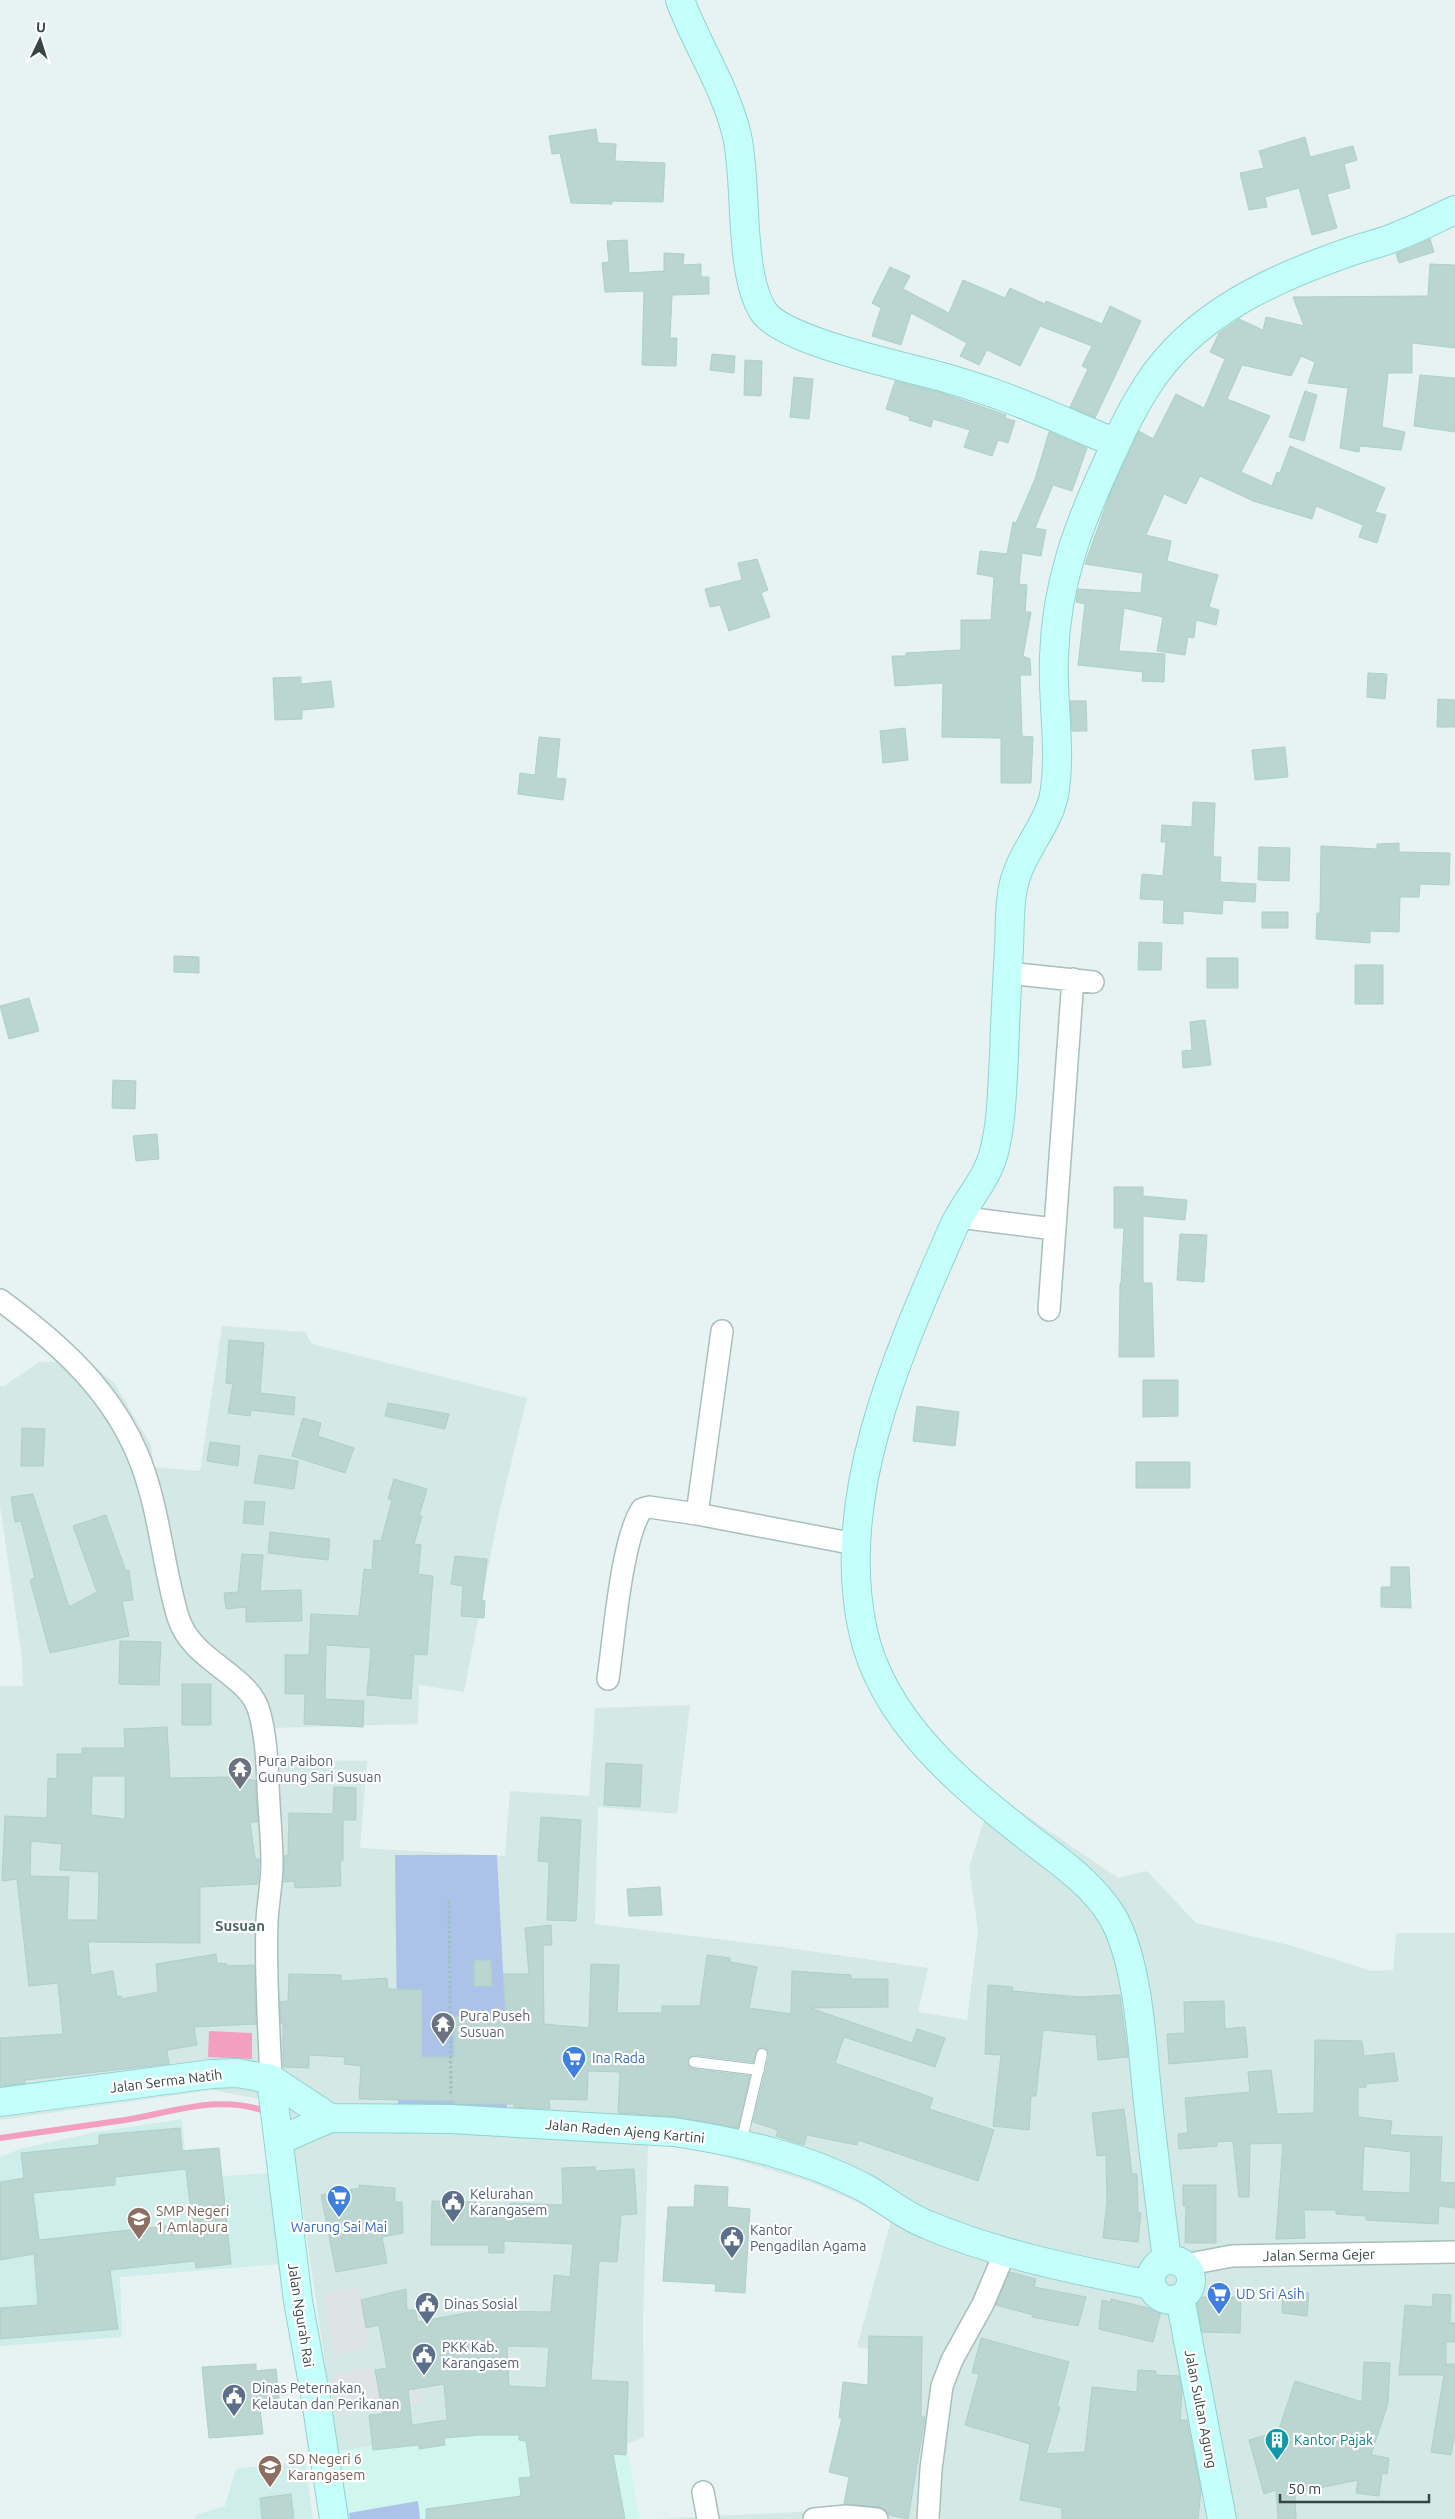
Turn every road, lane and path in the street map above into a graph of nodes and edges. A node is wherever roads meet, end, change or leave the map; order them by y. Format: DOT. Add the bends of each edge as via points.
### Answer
graph roads {
  1 [pos="680,0"];
  2 [pos="1455,210"];
  3 [pos="1116,443"];
  4 [pos="1008,972"];
  5 [pos="958,1217"];
  6 [pos="1054,1229"];
  7 [pos="0,1300"];
  8 [pos="1049,1310"];
  9 [pos="722,1330"];
  10 [pos="697,1514"];
  11 [pos="855,1544"];
  12 [pos="608,1679"];
  13 [pos="449,1901"];
  14 [pos="762,2054"];
  15 [pos="694,2062"];
  16 [pos="759,2070"];
  17 [pos="272,2079"];
  18 [pos="0,2102"];
  19 [pos="330,2118"];
  20 [pos="450,2119"];
  21 [pos="280,2140"];
  22 [pos="741,2143"];
  23 [pos="1005,2252"];
  24 [pos="1455,2252"];
  25 [pos="1180,2276"];
  26 [pos="703,2492"];
  27 [pos="334,2519"];
  28 [pos="708,2519"];
  29 [pos="814,2519"];
  30 [pos="877,2519"];
  31 [pos="928,2519"];
  32 [pos="1222,2519"];
  1 -- 3 [label="street" via="724,96 738,138 750,266 754,288 764,312 783,326 816,342 980,389"];
  2 -- 3 [label="street, Jalan Sultan Agung" via="1396,237 1303,270 1217,312 1169,357 1147,385"];
  3 -- 4 [label="street, Jalan Sultan Agung" via="1080,521 1057,612 1053,660 1055,792 1052,806 1024,854 1013,888"];
  4 -- 5 [label="street, Jalan Sultan Agung" via="1002,1093 993,1157 984,1178"];
  4 -- 6 [label="street" via="1083,981"];
  5 -- 6 [label="street"];
  5 -- 11 [label="street, Jalan Sultan Agung" via="896,1365 863,1487"];
  6 -- 8 [label="street"];
  7 -- 17 [label="street" via="93,1379 118,1414 142,1463 179,1621 189,1640 251,1694 259,1710 266,1750 272,1866 267,1922"];
  9 -- 10 [label="street"];
  10 -- 11 [label="street"];
  10 -- 12 [label="street" via="649,1508 642,1509 637,1516 626,1557"];
  11 -- 25 [label="street, Jalan Sultan Agung" via="863,1634 874,1668 891,1700 928,1748 985,1804 1088,1884 1115,1920 1129,1962"];
  13 -- 20 [label="path"];
  14 -- 16 [label="lane"];
  15 -- 16 [label="lane"];
  16 -- 22 [label="lane"];
  17 -- 18 [label="street, Jalan Serma Natih" via="237,2073 212,2074"];
  17 -- 19 [label="street"];
  17 -- 21 [label="street"];
  19 -- 20 [label="street, Jalan Raden Ajeng Kartini"];
  19 -- 21 [label="street, Jalan Raden Ajeng Kartini"];
  20 -- 22 [label="street, Jalan Raden Ajeng Kartini" via="674,2132"];
  21 -- 27 [label="street, Jalan Ngurah Rai" via="298,2301"];
  22 -- 23 [label="street, Jalan Raden Ajeng Kartini" via="795,2158 862,2187 928,2226"];
  23 -- 25 [label="street, Jalan Raden Ajeng Kartini" via="1151,2285 1153,2270"];
  23 -- 31 [label="street" via="942,2386"];
  24 -- 25 [label="street, Jalan Serma Gejer" via="1232,2256"];
  25 -- 32 [label="street, Jalan Sultan Agung"];
  26 -- 28 [label="street"];
  29 -- 30 [label="street" via="846,2516"];
}
